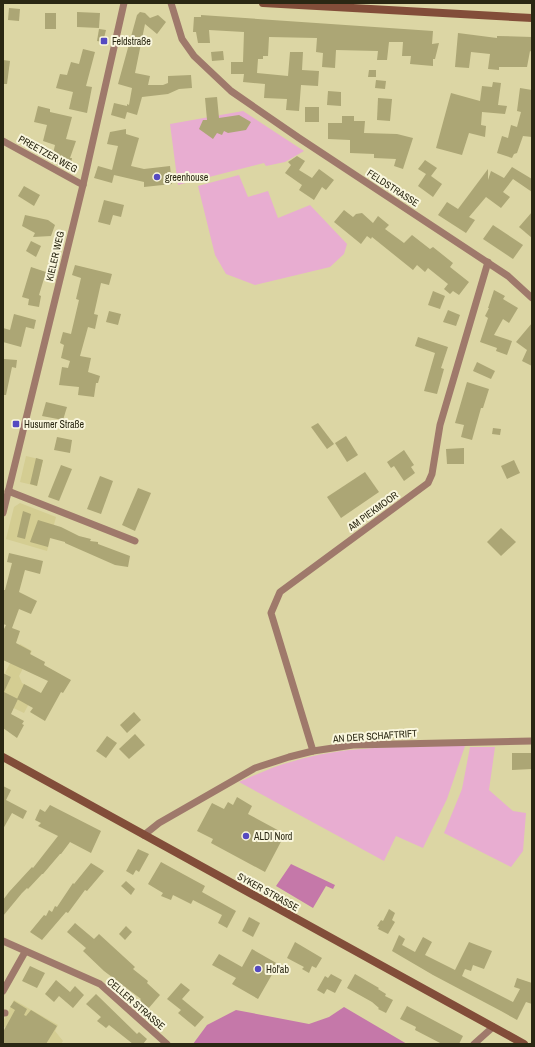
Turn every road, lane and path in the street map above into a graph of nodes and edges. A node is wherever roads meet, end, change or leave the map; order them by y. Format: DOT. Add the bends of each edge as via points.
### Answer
graph roads {
  1 [pos="124,3"];
  2 [pos="172,3"];
  3 [pos="263,3"];
  4 [pos="532,18"];
  5 [pos="3,141"];
  6 [pos="83,185"];
  7 [pos="488,262"];
  8 [pos="532,298"];
  9 [pos="8,491"];
  10 [pos="3,513"];
  11 [pos="135,541"];
  12 [pos="532,741"];
  13 [pos="313,751"];
  14 [pos="3,757"];
  15 [pos="144,834"];
  16 [pos="3,941"];
  17 [pos="25,952"];
  18 [pos="3,991"];
  19 [pos="493,1027"];
  20 [pos="167,1044"];
  21 [pos="474,1044"];
  22 [pos="524,1044"];
  1 -- 6 [label="street, KIELER WEG"];
  2 -- 7 [label="street, FELDSTRASSE" via="182,39 198,60 232,91"];
  3 -- 4 [label="main road"];
  5 -- 6 [label="street, PREETZER WEG"];
  6 -- 9 [label="street, KIELER WEG"];
  7 -- 8 [label="street, FELDSTRASSE"];
  7 -- 13 [label="street, AM PIEKMOOR" via="440,425 432,474 428,483 280,592 271,613"];
  9 -- 10 [label="street, KIELER WEG"];
  9 -- 11 [label="street"];
  12 -- 13 [label="street, AN DER SCHAFTRIFT" via="353,745"];
  13 -- 15 [label="street, AN DER SCHAFTRIFT" via="255,768"];
  14 -- 15 [label="main road, SYKER STRASSE"];
  15 -- 19 [label="main road, SYKER STRASSE"];
  16 -- 17 [label="street, CELLER STRASSE"];
  17 -- 18 [label="street"];
  17 -- 20 [label="street, CELLER STRASSE" via="100,984"];
  19 -- 21 [label="street"];
  19 -- 22 [label="main road, SYKER STRASSE"];
}
